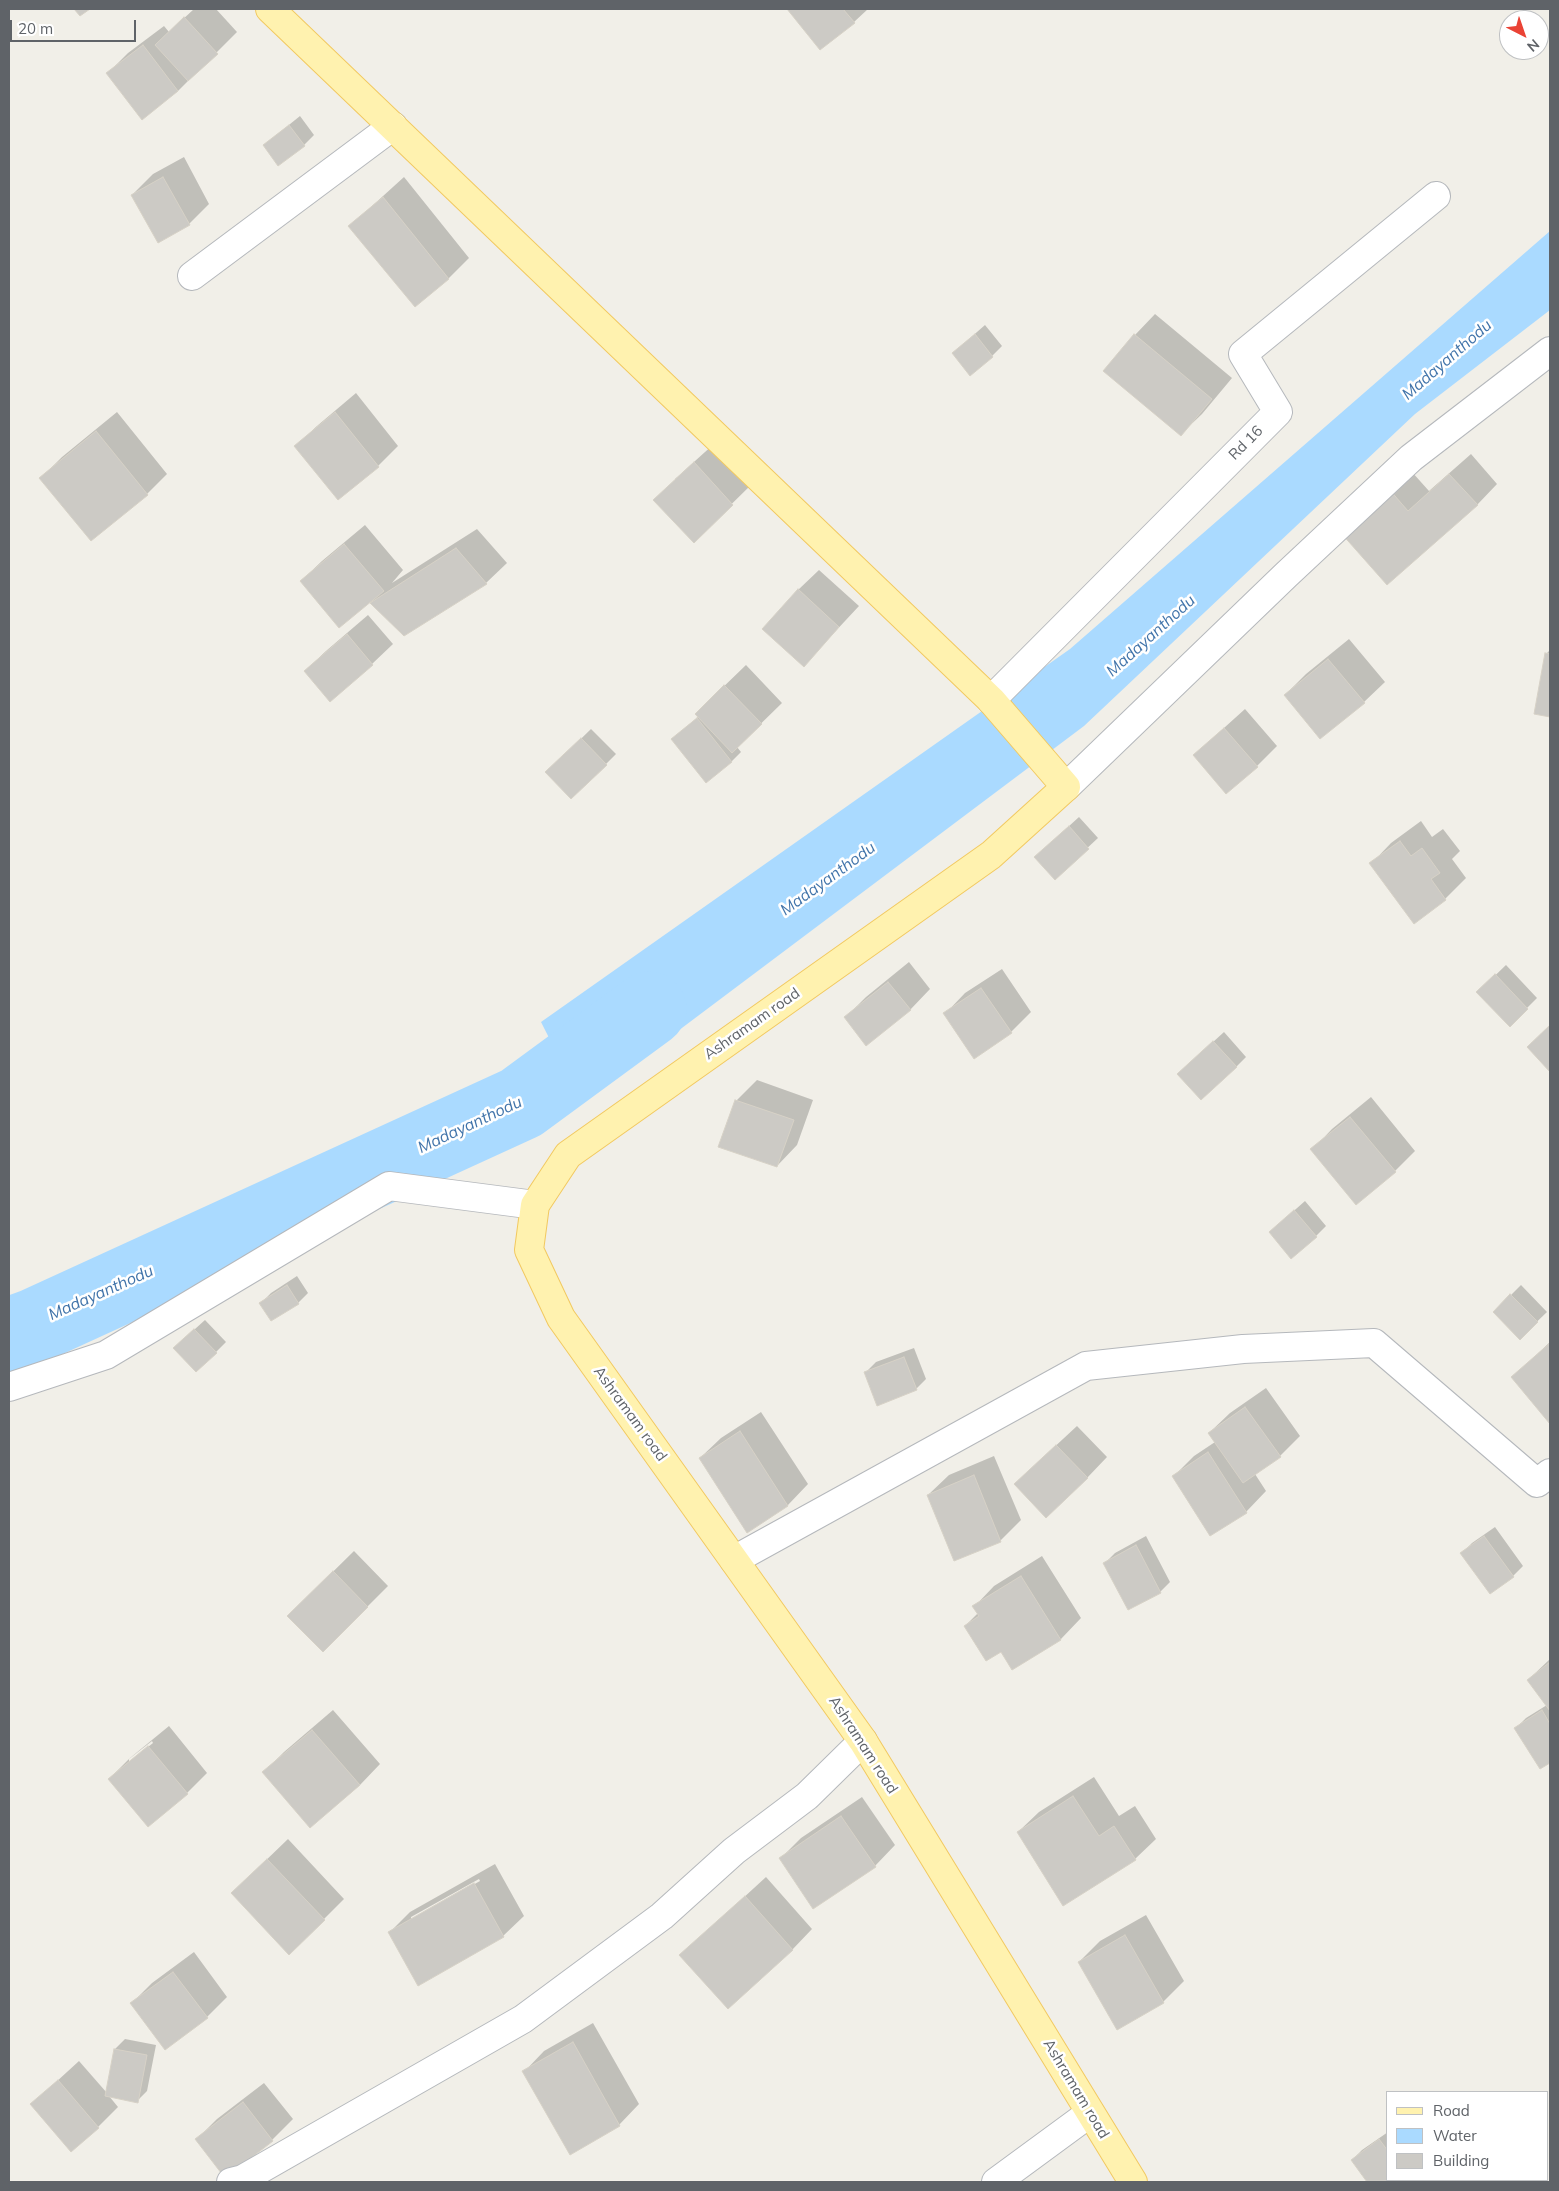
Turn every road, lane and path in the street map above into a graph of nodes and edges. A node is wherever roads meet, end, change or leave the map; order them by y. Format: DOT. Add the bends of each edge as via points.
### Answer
graph roads {
  1 [pos="270,9"];
  2 [pos="393,126"];
  3 [pos="1436,196"];
  4 [pos="192,276"];
  5 [pos="1550,351"];
  6 [pos="991,700"];
  7 [pos="1066,787"];
  8 [pos="535,1205"];
  9 [pos="9,1387"];
  10 [pos="1550,1473"];
  11 [pos="734,1560"];
  12 [pos="863,1741"];
  13 [pos="1090,2113"];
  14 [pos="231,2182"];
  15 [pos="996,2182"];
  16 [pos="1133,2182"];
  1 -- 2 [label="main road"];
  2 -- 4 [label="street"];
  2 -- 6 [label="main road"];
  3 -- 6 [label="street, Rd 16" via="1243,354 1278,412"];
  5 -- 7 [label="street" via="1411,458"];
  6 -- 7 [label="main road"];
  7 -- 8 [label="main road, Ashramam road" via="991,855 568,1155"];
  8 -- 9 [label="street" via="389,1186 106,1354"];
  8 -- 11 [label="main road, Ashramam road" via="529,1250 561,1318"];
  10 -- 11 [label="street" via="1537,1482 1374,1343 1233,1350 1086,1366"];
  11 -- 12 [label="main road, Ashramam road"];
  12 -- 13 [label="main road, Ashramam road"];
  12 -- 14 [label="street" via="807,1796 734,1851 662,1916 523,2019 243,2179"];
  13 -- 15 [label="street"];
  13 -- 16 [label="main road, Ashramam road"];
}
